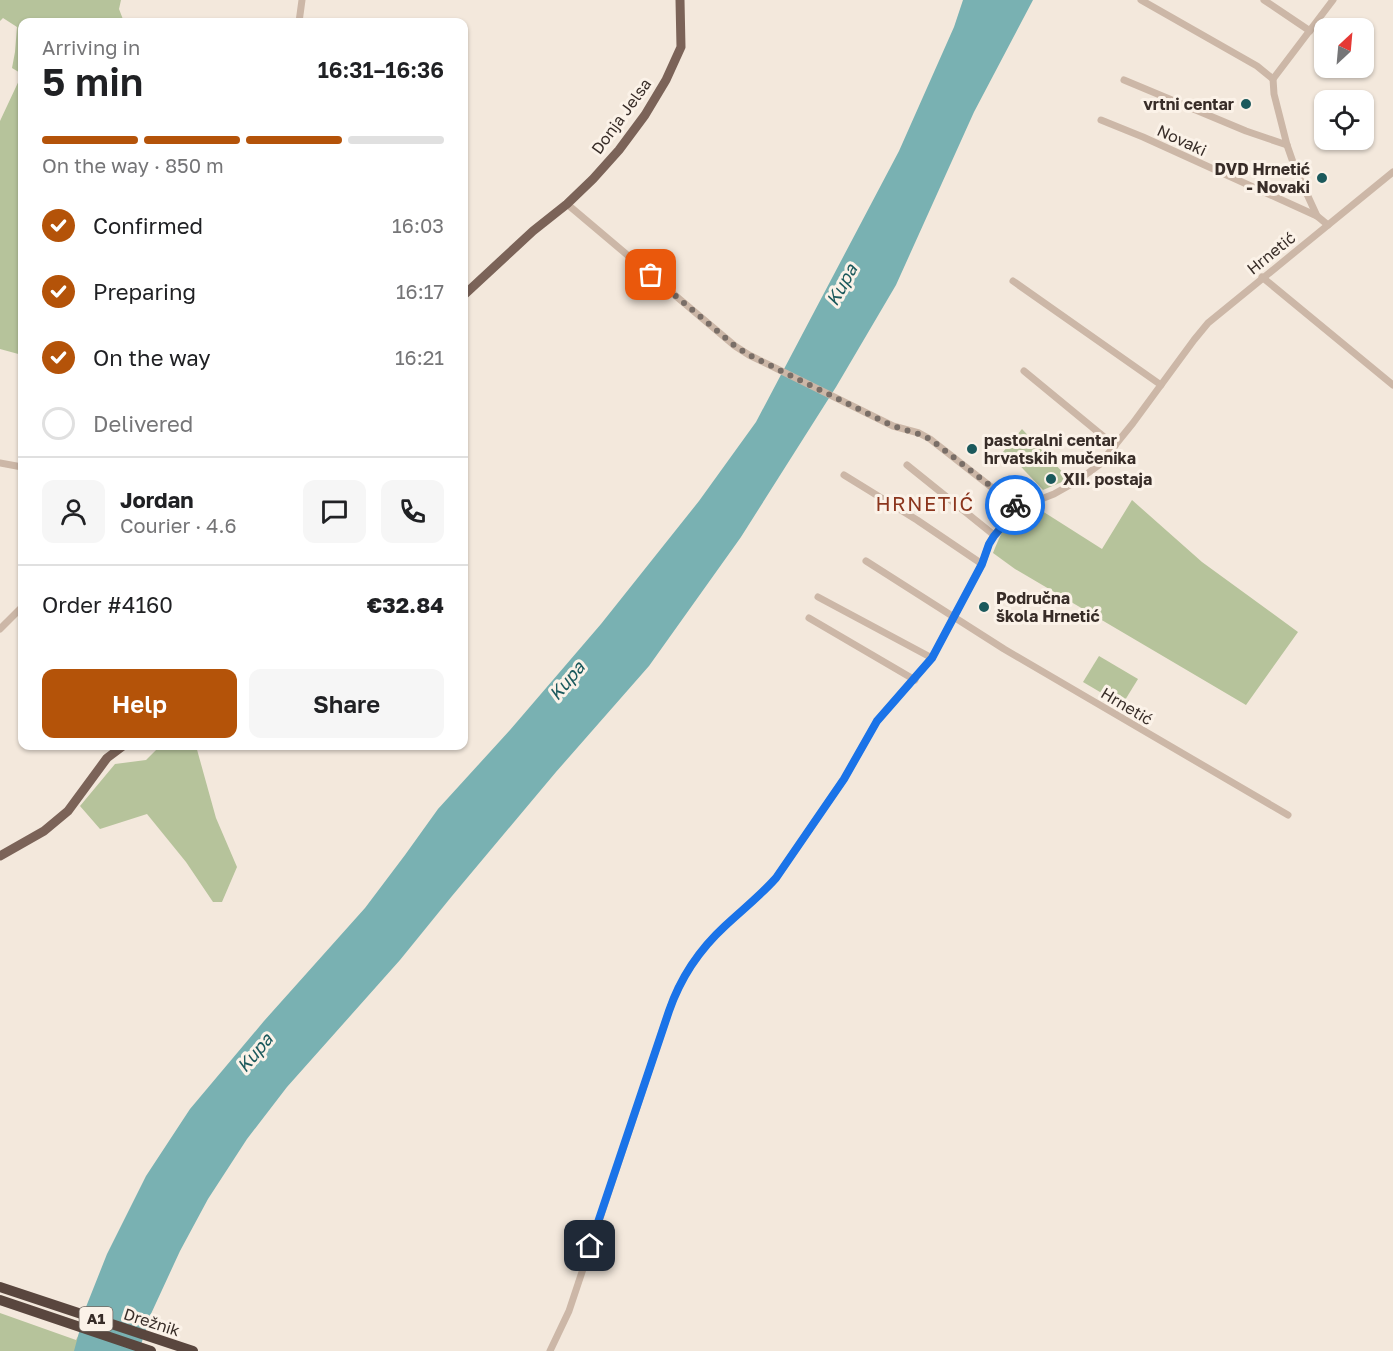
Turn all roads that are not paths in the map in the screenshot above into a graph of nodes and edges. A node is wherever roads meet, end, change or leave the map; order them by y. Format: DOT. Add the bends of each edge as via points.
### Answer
graph roads {
  1 [pos="302,0"];
  2 [pos="680,0"];
  3 [pos="1141,0"];
  4 [pos="1264,0"];
  5 [pos="1333,0"];
  6 [pos="300,18"];
  7 [pos="1310,31"];
  8 [pos="1274,79"];
  9 [pos="1124,80"];
  10 [pos="1101,120"];
  11 [pos="1287,145"];
  12 [pos="1393,172"];
  13 [pos="567,204"];
  14 [pos="1317,216"];
  15 [pos="1328,225"];
  16 [pos="1262,278"];
  17 [pos="1013,281"];
  18 [pos="468,291"];
  19 [pos="1024,371"];
  20 [pos="1161,385"];
  21 [pos="1393,385"];
  22 [pos="1115,446"];
  23 [pos="0,463"];
  24 [pos="908,465"];
  25 [pos="18,467"];
  26 [pos="844,475"];
  27 [pos="1018,508"];
  28 [pos="994,536"];
  29 [pos="866,561"];
  30 [pos="982,564"];
  31 [pos="818,597"];
  32 [pos="18,611"];
  33 [pos="955,617"];
  34 [pos="809,618"];
  35 [pos="0,628"];
  36 [pos="932,658"];
  37 [pos="915,680"];
  38 [pos="118,750"];
  39 [pos="1288,814"];
  40 [pos="0,856"];
  41 [pos="0,1287"];
  42 [pos="0,1300"];
  43 [pos="151,1351"];
  44 [pos="193,1351"];
  45 [pos="550,1351"];
  1 -- 6 [label="street"];
  2 -- 13 [label="main road, Donja Jelsa" via="681,47 666,80 619,150"];
  3 -- 8 [label="street"];
  4 -- 7 [label="street"];
  5 -- 7 [label="street"];
  7 -- 8 [label="street"];
  8 -- 11 [label="street, Novaki"];
  9 -- 11 [label="street"];
  10 -- 14 [label="street, Novaki"];
  11 -- 14 [label="street, Novaki"];
  12 -- 15 [label="street"];
  13 -- 18 [label="main road, Donja Jelsa"];
  13 -- 27 [label="street" via="735,346 893,426 930,439"];
  14 -- 15 [label="street, Novaki"];
  15 -- 16 [label="street, Hrnetić"];
  16 -- 20 [label="street, Hrnetić" via="1208,323"];
  16 -- 21 [label="street"];
  17 -- 20 [label="street"];
  19 -- 22 [label="street"];
  20 -- 22 [label="street, Hrnetić"];
  22 -- 27 [label="street, Hrnetić" via="1099,465 1077,481"];
  23 -- 25 [label="street"];
  24 -- 28 [label="street"];
  26 -- 30 [label="street"];
  27 -- 28 [label="street, Hrnetić"];
  28 -- 30 [label="street, Hrnetić"];
  29 -- 33 [label="street"];
  30 -- 33 [label="street, Hrnetić"];
  31 -- 36 [label="street"];
  32 -- 35 [label="street"];
  33 -- 36 [label="street, Hrnetić"];
  33 -- 39 [label="street, Hrnetić"];
  34 -- 37 [label="street"];
  36 -- 37 [label="street, Hrnetić"];
  37 -- 45 [label="street, Hrnetić" via="877,721 844,779 776,878 724,926 680,983 569,1311"];
  38 -- 40 [label="main road" via="107,758 68,811 44,831"];
  41 -- 44 [label="highway, Drežnik / A1"];
  42 -- 43 [label="highway, Drežnik / A1"];
}
